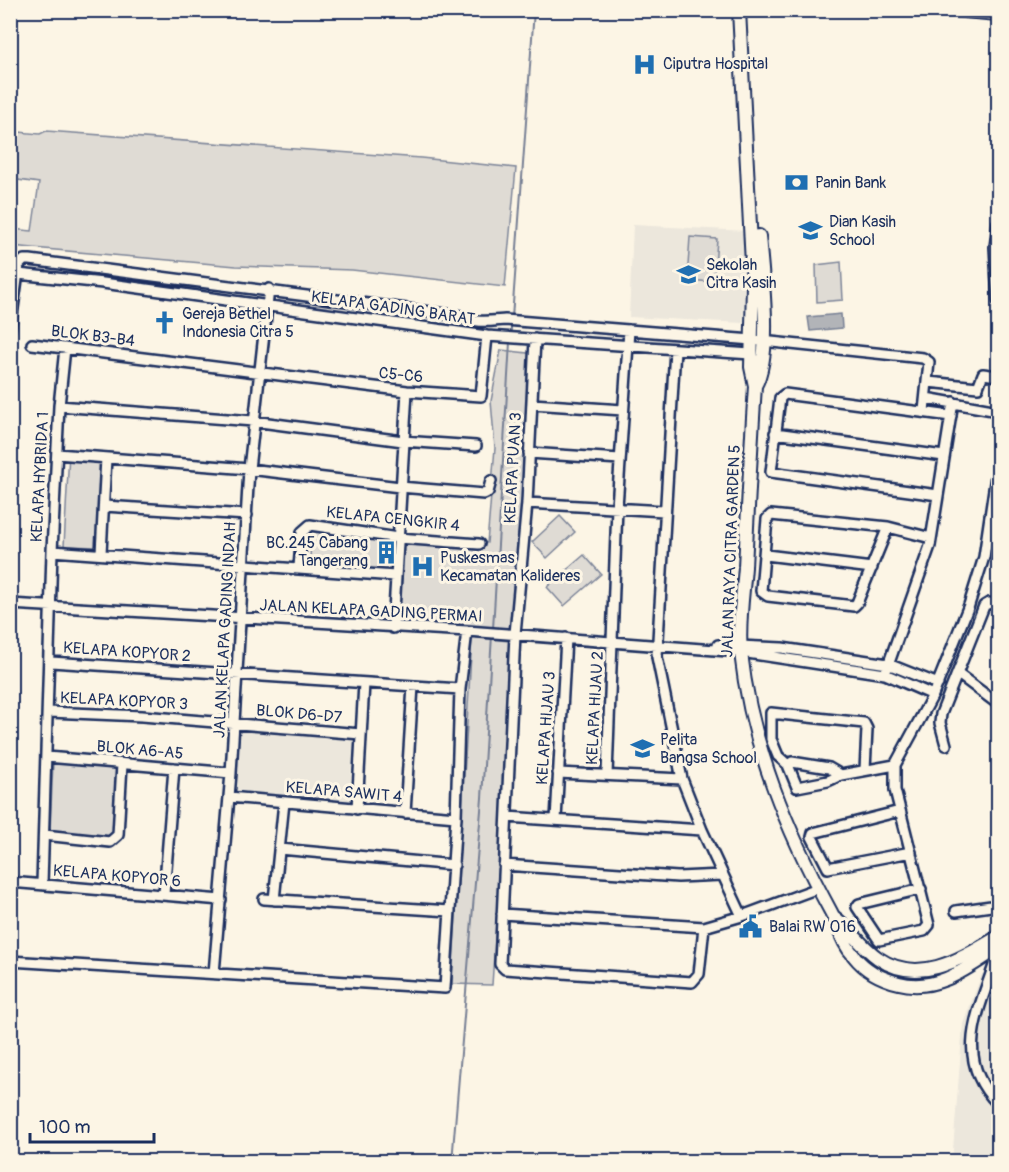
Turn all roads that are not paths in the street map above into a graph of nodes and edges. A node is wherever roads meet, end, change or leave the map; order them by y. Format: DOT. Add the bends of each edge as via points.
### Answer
graph roads {
  1 [pos="733,10"];
  2 [pos="741,10"];
  3 [pos="952,10"];
  4 [pos="999,14"];
  5 [pos="744,96"];
  6 [pos="999,223"];
  7 [pos="997,265"];
  8 [pos="18,274"];
  9 [pos="997,280"];
  10 [pos="270,290"];
  11 [pos="999,301"];
  12 [pos="268,305"];
  13 [pos="10,330"];
  14 [pos="629,330"];
  15 [pos="487,336"];
  16 [pos="530,339"];
  17 [pos="758,340"];
  18 [pos="32,344"];
  19 [pos="627,346"];
  20 [pos="65,348"];
  21 [pos="675,349"];
  22 [pos="751,354"];
  23 [pos="259,372"];
  24 [pos="999,376"];
  25 [pos="927,382"];
  26 [pos="755,386"];
  27 [pos="407,391"];
  28 [pos="926,398"];
  29 [pos="953,402"];
  30 [pos="532,404"];
  31 [pos="59,406"];
  32 [pos="623,410"];
  33 [pos="924,411"];
  34 [pos="999,411"];
  35 [pos="951,416"];
  36 [pos="254,421"];
  37 [pos="775,433"];
  38 [pos="403,441"];
  39 [pos="476,446"];
  40 [pos="530,453"];
  41 [pos="57,454"];
  42 [pos="944,456"];
  43 [pos="106,458"];
  44 [pos="620,459"];
  45 [pos="999,462"];
  46 [pos="249,469"];
  47 [pos="491,481"];
  48 [pos="400,488"];
  49 [pos="938,495"];
  50 [pos="527,502"];
  51 [pos="104,506"];
  52 [pos="617,507"];
  53 [pos="664,511"];
  54 [pos="247,515"];
  55 [pos="888,527"];
  56 [pos="398,538"];
  57 [pos="931,538"];
  58 [pos="479,544"];
  59 [pos="52,551"];
  60 [pos="101,553"];
  61 [pos="766,555"];
  62 [pos="244,564"];
  63 [pos="299,567"];
  64 [pos="872,568"];
  65 [pos="395,576"];
  66 [pos="10,604"];
  67 [pos="999,604"];
  68 [pos="50,607"];
  69 [pos="241,619"];
  70 [pos="393,628"];
  71 [pos="467,631"];
  72 [pos="515,634"];
  73 [pos="566,638"];
  74 [pos="613,642"];
  75 [pos="656,646"];
  76 [pos="741,649"];
  77 [pos="781,653"];
  78 [pos="51,662"];
  79 [pos="888,664"];
  80 [pos="885,674"];
  81 [pos="958,674"];
  82 [pos="237,675"];
  83 [pos="364,683"];
  84 [pos="938,684"];
  85 [pos="413,686"];
  86 [pos="460,689"];
  87 [pos="933,695"];
  88 [pos="999,704"];
  89 [pos="49,712"];
  90 [pos="234,723"];
  91 [pos="361,734"];
  92 [pos="946,745"];
  93 [pos="47,757"];
  94 [pos="122,764"];
  95 [pos="788,765"];
  96 [pos="896,765"];
  97 [pos="174,768"];
  98 [pos="865,770"];
  99 [pos="558,772"];
  100 [pos="231,773"];
  101 [pos="607,775"];
  102 [pos="841,775"];
  103 [pos="682,779"];
  104 [pos="229,797"];
  105 [pos="284,802"];
  106 [pos="357,809"];
  107 [pos="900,811"];
  108 [pos="405,813"];
  109 [pos="456,817"];
  110 [pos="507,817"];
  111 [pos="556,820"];
  112 [pos="702,830"];
  113 [pos="44,836"];
  114 [pos="280,849"];
  115 [pos="911,852"];
  116 [pos="454,865"];
  117 [pos="504,865"];
  118 [pos="722,875"];
  119 [pos="10,882"];
  120 [pos="42,884"];
  121 [pos="818,888"];
  122 [pos="921,889"];
  123 [pos="164,894"];
  124 [pos="264,899"];
  125 [pos="221,900"];
  126 [pos="274,900"];
  127 [pos="999,905"];
  128 [pos="956,910"];
  129 [pos="450,911"];
  130 [pos="502,914"];
  131 [pos="741,916"];
  132 [pos="833,916"];
  133 [pos="704,927"];
  134 [pos="998,938"];
  135 [pos="999,948"];
  136 [pos="999,954"];
  137 [pos="10,961"];
  138 [pos="214,973"];
  139 [pos="999,1104"];
  1 -- 5 [label="street" via="739,92"];
  2 -- 5 [label="street, JALAN RAYA CITRA GARDEN 5"];
  2 -- 17 [label="street, JALAN RAYA CITRA GARDEN 5"];
  3 -- 4 [label="street"];
  5 -- 17 [label="street, JALAN RAYA CITRA GARDEN 5"];
  6 -- 7 [label="street"];
  7 -- 9 [label="street"];
  8 -- 10 [label="street" via="21,262 30,260"];
  8 -- 12 [label="street, KELAPA GADING BARAT"];
  8 -- 13 [label="street"];
  9 -- 11 [label="street"];
  10 -- 12 [label="street, JALAN KELAPA GADING INDAH"];
  10 -- 14 [label="street" via="486,322 529,321"];
  12 -- 15 [label="street, KELAPA GADING BARAT"];
  12 -- 23 [label="street, JALAN KELAPA GADING INDAH"];
  14 -- 17 [label="street"];
  14 -- 19 [label="street, KELAPA HIJAU 2"];
  15 -- 16 [label="street, KELAPA GADING BARAT"];
  15 -- 27 [label="street, C5-C6" via="482,395"];
  16 -- 19 [label="street, KELAPA GADING BARAT"];
  16 -- 30 [label="street, KELAPA PUAN 3"];
  17 -- 22 [label="street, JALAN RAYA CITRA GARDEN 5"];
  17 -- 25 [label="street" via="927,359"];
  17 -- 26 [label="street, JALAN RAYA CITRA GARDEN 5" via="763,366"];
  18 -- 20 [label="street, BLOK B3-B4"];
  19 -- 21 [label="street, KELAPA GADING BARAT"];
  19 -- 32 [label="street, KELAPA HIJAU 2"];
  20 -- 23 [label="street, BLOK B3-B4"];
  20 -- 31 [label="street, KELAPA HYBRIDA 1"];
  21 -- 22 [label="street, KELAPA GADING BARAT"];
  21 -- 53 [label="street"];
  22 -- 26 [label="street, JALAN RAYA CITRA GARDEN 5"];
  23 -- 27 [label="street, C5-C6"];
  23 -- 36 [label="street, JALAN KELAPA GADING INDAH"];
  24 -- 25 [label="street" via="983,374 978,387"];
  25 -- 28 [label="street"];
  26 -- 76 [label="street, JALAN RAYA CITRA GARDEN 5"];
  27 -- 38 [label="street"];
  28 -- 29 [label="street"];
  28 -- 33 [label="street"];
  29 -- 34 [label="street"];
  29 -- 35 [label="street"];
  30 -- 32 [label="street"];
  30 -- 40 [label="street, KELAPA PUAN 3"];
  31 -- 36 [label="street"];
  31 -- 41 [label="street, KELAPA HYBRIDA 1"];
  32 -- 44 [label="street, KELAPA HIJAU 2"];
  33 -- 35 [label="street"];
  33 -- 37 [label="street" via="785,394 780,398"];
  35 -- 42 [label="street"];
  36 -- 38 [label="street"];
  36 -- 46 [label="street, JALAN KELAPA GADING INDAH"];
  37 -- 42 [label="street"];
  37 -- 49 [label="street" via="770,467 775,474"];
  38 -- 39 [label="street"];
  38 -- 48 [label="street"];
  40 -- 44 [label="street"];
  40 -- 50 [label="street, KELAPA PUAN 3"];
  41 -- 43 [label="street"];
  41 -- 59 [label="street, KELAPA HYBRIDA 1"];
  42 -- 49 [label="street"];
  43 -- 46 [label="street"];
  43 -- 51 [label="street"];
  44 -- 52 [label="street, KELAPA HIJAU 2"];
  45 -- 84 [label="street" via="982,563"];
  46 -- 48 [label="street"];
  46 -- 54 [label="street, JALAN KELAPA GADING INDAH"];
  47 -- 48 [label="street" via="486,494"];
  48 -- 56 [label="street"];
  49 -- 57 [label="street"];
  50 -- 52 [label="street"];
  50 -- 72 [label="street, KELAPA PUAN 3"];
  51 -- 54 [label="street"];
  51 -- 60 [label="street"];
  52 -- 53 [label="street"];
  52 -- 74 [label="street, KELAPA HIJAU 2"];
  53 -- 75 [label="street"];
  54 -- 62 [label="street, JALAN KELAPA GADING INDAH"];
  55 -- 57 [label="street"];
  55 -- 61 [label="street" via="771,515 767,519"];
  55 -- 64 [label="street"];
  56 -- 58 [label="street, KELAPA CENGKIR 4"];
  56 -- 63 [label="street, KELAPA CENGKIR 4" via="310,525 302,532"];
  56 -- 65 [label="street"];
  57 -- 79 [label="street"];
  59 -- 60 [label="street"];
  59 -- 68 [label="street, KELAPA HYBRIDA 1"];
  60 -- 62 [label="street"];
  61 -- 64 [label="street"];
  61 -- 64 [label="street" via="761,591 764,594 850,607 858,603"];
  62 -- 63 [label="street"];
  62 -- 69 [label="street, JALAN KELAPA GADING INDAH"];
  63 -- 65 [label="street"];
  65 -- 70 [label="street"];
  66 -- 68 [label="street, JALAN KELAPA GADING PERMAI"];
  67 -- 81 [label="street" via="984,606"];
  68 -- 69 [label="street, JALAN KELAPA GADING PERMAI"];
  68 -- 78 [label="street, KELAPA HYBRIDA 1"];
  69 -- 70 [label="street, JALAN KELAPA GADING PERMAI"];
  69 -- 82 [label="street, JALAN KELAPA GADING INDAH"];
  70 -- 71 [label="street, JALAN KELAPA GADING PERMAI"];
  71 -- 72 [label="street, JALAN KELAPA GADING PERMAI"];
  71 -- 86 [label="street"];
  72 -- 73 [label="street, JALAN KELAPA GADING PERMAI"];
  72 -- 110 [label="street, KELAPA PUAN 3"];
  73 -- 74 [label="street, JALAN KELAPA GADING PERMAI"];
  73 -- 99 [label="street, KELAPA HIJAU 3"];
  74 -- 75 [label="street, JALAN KELAPA GADING PERMAI"];
  74 -- 101 [label="street, KELAPA HIJAU 2"];
  75 -- 76 [label="street, JALAN KELAPA GADING PERMAI"];
  75 -- 103 [label="street"];
  76 -- 77 [label="street, JALAN KELAPA GADING PERMAI"];
  76 -- 121 [label="street, JALAN RAYA CITRA GARDEN 5" via="759,746 783,814"];
  77 -- 79 [label="street"];
  77 -- 80 [label="street"];
  78 -- 82 [label="street, KELAPA KOPYOR 2"];
  78 -- 89 [label="street, KELAPA HYBRIDA 1"];
  79 -- 80 [label="street"];
  79 -- 84 [label="street"];
  80 -- 87 [label="street"];
  81 -- 88 [label="street"];
  81 -- 92 [label="street" via="941,714"];
  82 -- 83 [label="street, KELAPA KOPYOR 2"];
  82 -- 90 [label="street, JALAN KELAPA GADING INDAH"];
  83 -- 85 [label="street, KELAPA KOPYOR 2"];
  83 -- 91 [label="street"];
  84 -- 87 [label="street"];
  85 -- 86 [label="street, KELAPA KOPYOR 2"];
  85 -- 108 [label="street"];
  86 -- 109 [label="street"];
  87 -- 96 [label="street"];
  89 -- 90 [label="street, KELAPA KOPYOR 3"];
  89 -- 93 [label="street, KELAPA HYBRIDA 1"];
  90 -- 91 [label="street, BLOK D6-D7"];
  90 -- 100 [label="street, JALAN KELAPA GADING INDAH"];
  91 -- 106 [label="street"];
  93 -- 94 [label="street, BLOK A6-A5"];
  93 -- 113 [label="street, KELAPA HYBRIDA 1"];
  94 -- 97 [label="street, BLOK A6-A5"];
  94 -- 113 [label="street" via="115,840"];
  95 -- 98 [label="street" via="778,756 771,739 773,711 864,723"];
  95 -- 102 [label="street" via="792,762 829,768"];
  95 -- 102 [label="street" via="797,787"];
  96 -- 98 [label="street"];
  96 -- 107 [label="street" via="895,790"];
  97 -- 100 [label="street, BLOK A6-A5"];
  97 -- 123 [label="street"];
  98 -- 102 [label="street"];
  99 -- 101 [label="street"];
  99 -- 111 [label="street, KELAPA HIJAU 3"];
  100 -- 104 [label="street, JALAN KELAPA GADING INDAH"];
  101 -- 103 [label="street"];
  103 -- 112 [label="street"];
  104 -- 105 [label="street, KELAPA SAWIT 4"];
  104 -- 125 [label="street, JALAN KELAPA GADING INDAH"];
  105 -- 106 [label="street, KELAPA SAWIT 4"];
  105 -- 114 [label="street"];
  106 -- 108 [label="street, KELAPA SAWIT 4"];
  107 -- 115 [label="street"];
  107 -- 115 [label="street" via="811,835 828,868"];
  108 -- 109 [label="street, KELAPA SAWIT 4"];
  109 -- 116 [label="street"];
  110 -- 111 [label="street"];
  110 -- 117 [label="street, KELAPA PUAN 3"];
  111 -- 112 [label="street"];
  112 -- 118 [label="street"];
  113 -- 120 [label="street, KELAPA HYBRIDA 1"];
  114 -- 116 [label="street"];
  114 -- 126 [label="street"];
  115 -- 122 [label="street"];
  116 -- 129 [label="street"];
  117 -- 118 [label="street" via="678,877"];
  117 -- 130 [label="street, KELAPA PUAN 3"];
  118 -- 131 [label="street"];
  119 -- 120 [label="street, KELAPA KOPYOR 6"];
  120 -- 123 [label="street, KELAPA KOPYOR 6"];
  121 -- 131 [label="street"];
  121 -- 132 [label="street, JALAN RAYA CITRA GARDEN 5"];
  122 -- 122 [label="street" via="857,905 879,940 927,929"];
  123 -- 125 [label="street, KELAPA KOPYOR 6"];
  124 -- 126 [label="street"];
  125 -- 138 [label="street, JALAN KELAPA GADING INDAH"];
  126 -- 129 [label="street"];
  127 -- 128 [label="street"];
  129 -- 138 [label="street" via="445,988"];
  130 -- 133 [label="street"];
  130 -- 133 [label="street, KELAPA PUAN 3" via="500,964 505,969 692,982 699,974"];
  131 -- 133 [label="street"];
  132 -- 134 [label="street" via="876,957 909,971 939,968"];
  132 -- 135 [label="street" via="843,943 855,958 878,976 902,984 942,982"];
  136 -- 139 [label="street" via="972,1046 972,1064 980,1082"];
  137 -- 138 [label="street"];
}
